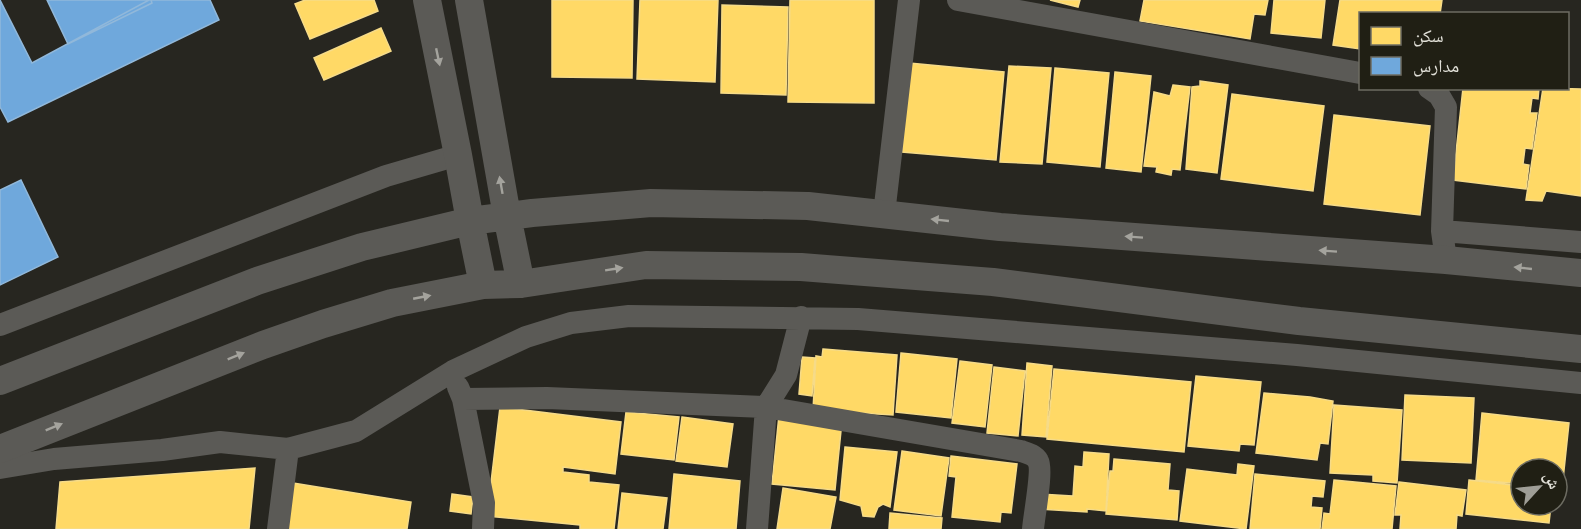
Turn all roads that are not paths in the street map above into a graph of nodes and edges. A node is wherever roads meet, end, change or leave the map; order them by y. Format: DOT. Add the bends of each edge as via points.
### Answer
graph roads {
  1 [pos="427,0"];
  2 [pos="469,0"];
  3 [pos="909,0"];
  4 [pos="958,0"];
  5 [pos="1359,73"];
  6 [pos="1432,90"];
  7 [pos="459,155"];
  8 [pos="884,214"];
  9 [pos="507,216"];
  10 [pos="470,221"];
  11 [pos="1442,231"];
  12 [pos="1581,242"];
  13 [pos="1446,260"];
  14 [pos="1581,273"];
  15 [pos="520,284"];
  16 [pos="483,285"];
  17 [pos="801,317"];
  18 [pos="1299,321"];
  19 [pos="0,325"];
  20 [pos="1581,349"];
  21 [pos="1298,355"];
  22 [pos="453,371"];
  23 [pos="0,381"];
  24 [pos="1581,383"];
  25 [pos="463,399"];
  26 [pos="766,407"];
  27 [pos="0,449"];
  28 [pos="288,449"];
  29 [pos="0,468"];
  30 [pos="278,529"];
  31 [pos="483,529"];
  32 [pos="757,529"];
  33 [pos="1033,529"];
  1 -- 7 [label="street, one-way"];
  9 -- 2 [label="street, one-way"];
  3 -- 8 [label="street"];
  4 -- 5 [label="street"];
  6 -- 11 [label="street" via="1446,107"];
  7 -- 10 [label="street"];
  7 -- 19 [label="street" via="386,176"];
  8 -- 9 [label="street" via="808,206 651,203"];
  13 -- 8 [label="street, one-way" via="1000,227"];
  9 -- 10 [label="street"];
  9 -- 15 [label="street"];
  10 -- 16 [label="street"];
  10 -- 23 [label="street" via="362,247 257,280"];
  11 -- 12 [label="street"];
  11 -- 13 [label="street"];
  14 -- 13 [label="street, one-way"];
  15 -- 16 [label="street"];
  15 -- 18 [label="street, one-way" via="646,265 801,267 993,282"];
  27 -- 16 [label="street, one-way" via="323,324 392,303"];
  17 -- 21 [label="street"];
  17 -- 22 [label="street" via="629,316 571,323 526,337"];
  17 -- 26 [label="street" via="786,375"];
  18 -- 20 [label="street"];
  18 -- 21 [label="street"];
  21 -- 24 [label="street"];
  22 -- 25 [label="street"];
  22 -- 28 [label="street" via="356,431"];
  25 -- 26 [label="street"];
  25 -- 31 [label="street" via="484,503"];
  26 -- 32 [label="street"];
  26 -- 33 [label="street" via="1033,455 1040,471"];
  28 -- 29 [label="street" via="219,442"];
  28 -- 30 [label="street"];
}
